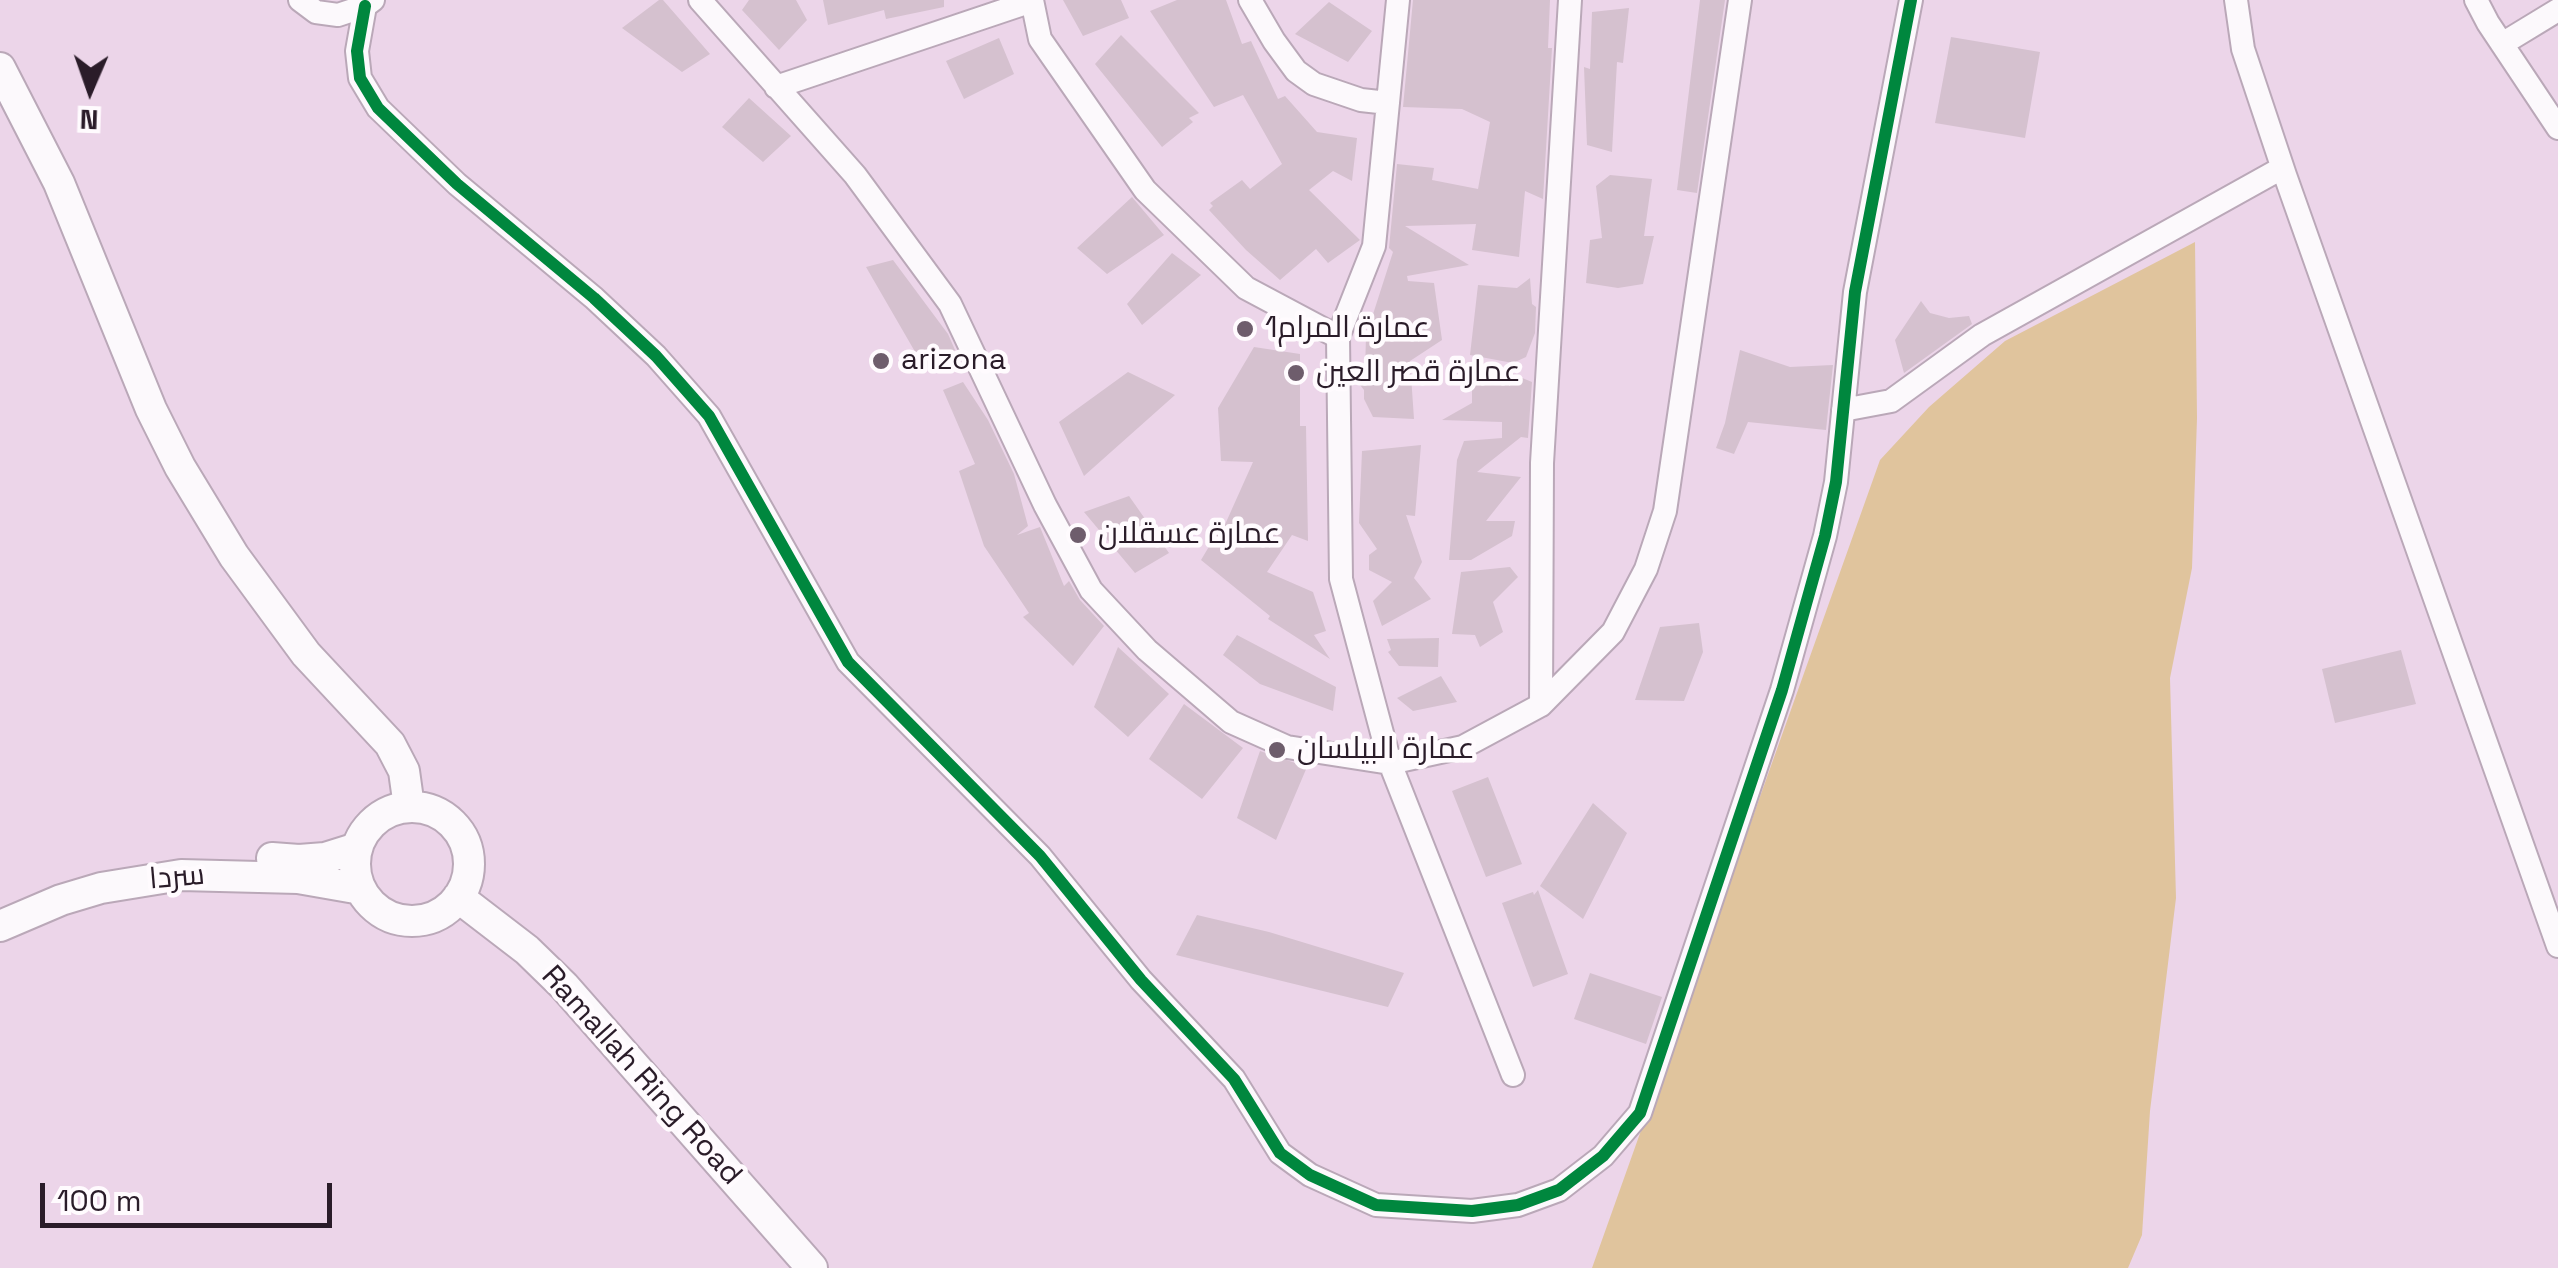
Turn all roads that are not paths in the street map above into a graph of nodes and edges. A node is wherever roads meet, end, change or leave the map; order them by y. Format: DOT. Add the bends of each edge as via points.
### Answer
graph roads {
  1 [pos="300,0"];
  2 [pos="700,0"];
  3 [pos="1250,0"];
  4 [pos="1398,0"];
  5 [pos="1570,0"];
  6 [pos="1740,0"];
  7 [pos="1911,0"];
  8 [pos="2236,0"];
  9 [pos="2476,0"];
  10 [pos="1032,1"];
  11 [pos="369,3"];
  12 [pos="2558,10"];
  13 [pos="2502,44"];
  14 [pos="0,68"];
  15 [pos="776,87"];
  16 [pos="1388,103"];
  17 [pos="0,110"];
  18 [pos="2558,128"];
  19 [pos="2282,168"];
  20 [pos="1338,336"];
  21 [pos="1843,410"];
  22 [pos="1541,705"];
  23 [pos="1390,763"];
  24 [pos="401,809"];
  25 [pos="357,848"];
  26 [pos="361,889"];
  27 [pos="458,897"];
  28 [pos="0,905"];
  29 [pos="0,926"];
  30 [pos="2558,946"];
  31 [pos="1512,1075"];
  32 [pos="812,1268"];
  1 -- 11 [label="street" via="316,12 338,15"];
  2 -- 15 [label="street"];
  3 -- 16 [label="street" via="1296,71 1314,84"];
  4 -- 16 [label="street"];
  5 -- 22 [label="street" via="1542,463"];
  6 -- 22 [label="street" via="1664,511 1646,569 1612,632"];
  7 -- 21 [label="street" via="1855,292"];
  8 -- 19 [label="street" via="2243,49"];
  9 -- 13 [label="street"];
  10 -- 15 [label="street"];
  10 -- 20 [label="street" via="1040,39 1144,190 1246,288"];
  11 -- 21 [label="street" via="357,51 360,78 378,108 656,356 709,416 848,662 1040,856 1141,980 1234,1079 1280,1153 1310,1175 1376,1205 1472,1211 1518,1205 1559,1190 1604,1156 1640,1112 1782,690 1825,536"];
  12 -- 13 [label="street"];
  13 -- 18 [label="street"];
  14 -- 24 [label="street" via="59,183 180,467 306,654 390,744 404,771"];
  15 -- 23 [label="street" via="855,175 950,304 1091,590 1147,650 1231,722 1288,747"];
  16 -- 20 [label="street" via="1374,246"];
  17 -- 24 [label="street" via="163,476 290,666 374,756"];
  19 -- 21 [label="street" via="1982,336 1890,401"];
  19 -- 30 [label="street"];
  20 -- 23 [label="street" via="1341,580"];
  22 -- 23 [label="street" via="1463,747"];
  23 -- 31 [label="street"];
  24 -- 25 [label="street" via="367,829"];
  24 -- 27 [label="street" via="440,814 462,836 469,868"];
  25 -- 26 [label="street"];
  25 -- 28 [label="street, سردا" via="299,860 233,854 144,860 35,888"];
  26 -- 27 [label="street" via="382,912 413,921 443,912"];
  26 -- 29 [label="street, سردا" via="298,878 181,875 101,888"];
  27 -- 32 [label="street, Ramallah Ring Road" via="564,986"];
}
